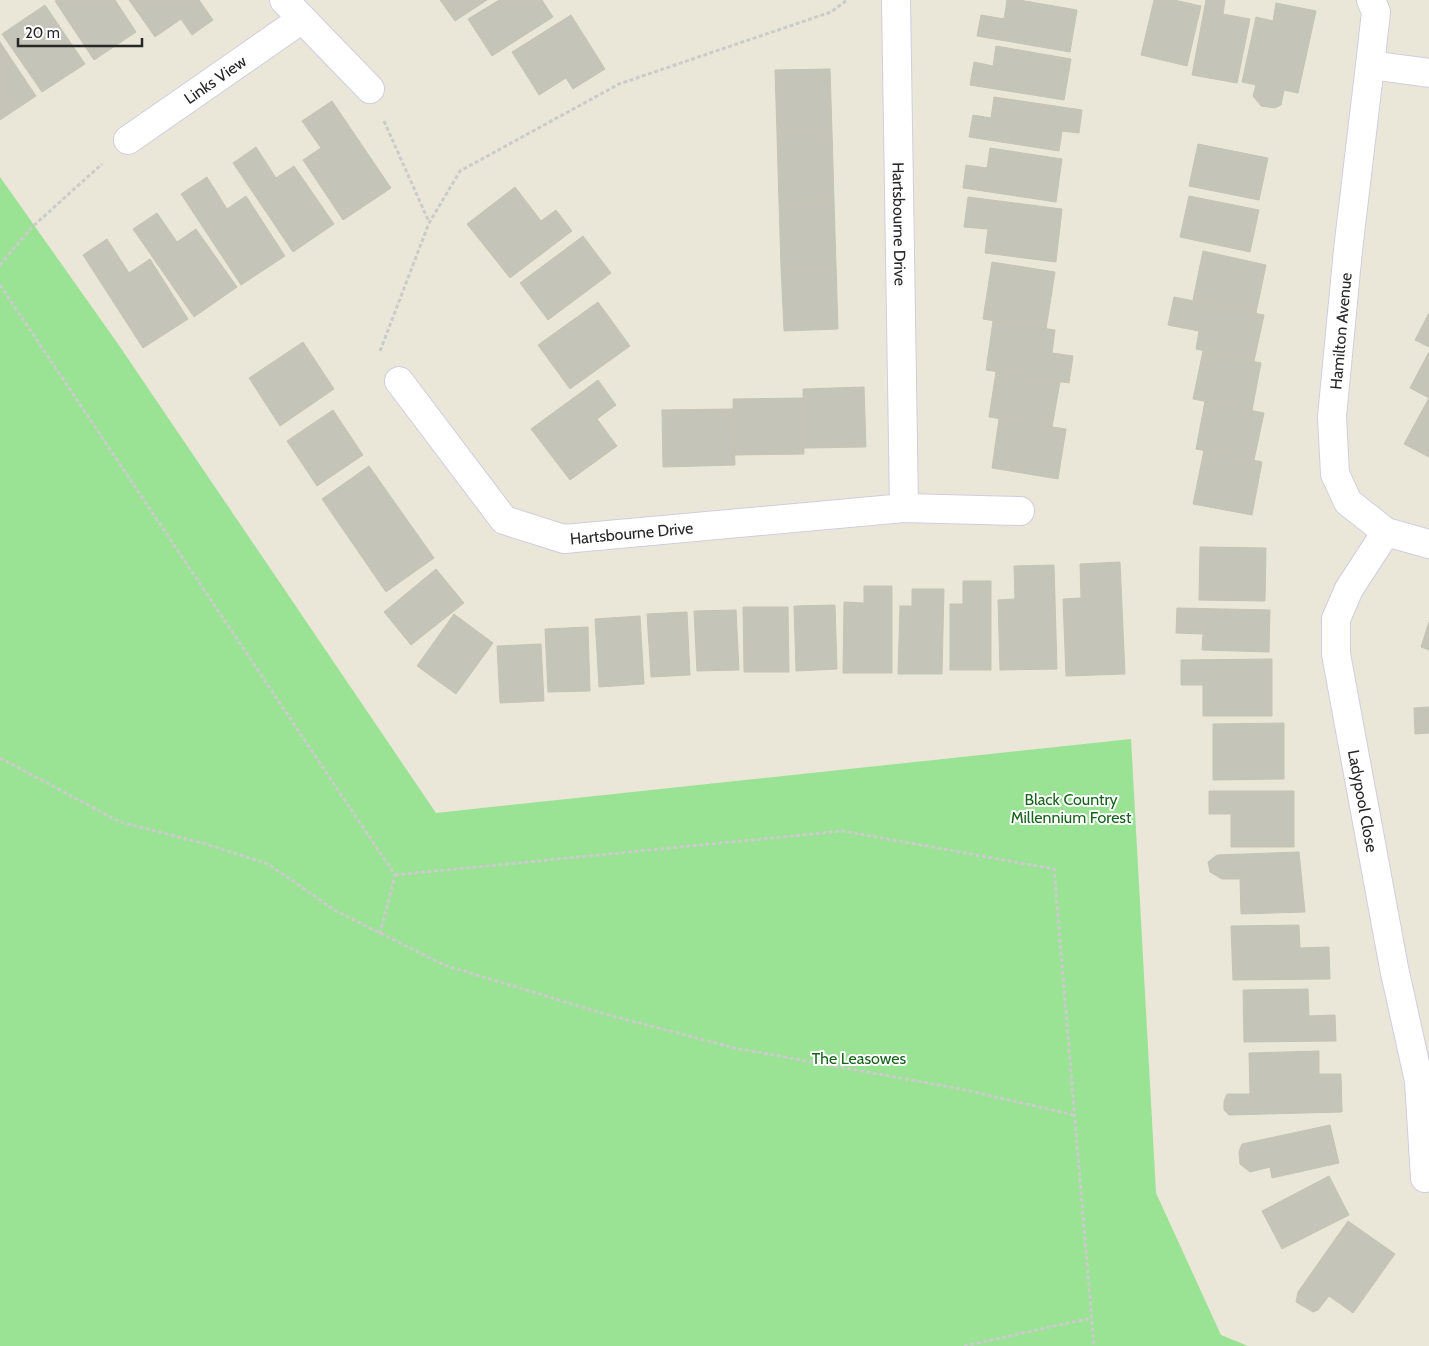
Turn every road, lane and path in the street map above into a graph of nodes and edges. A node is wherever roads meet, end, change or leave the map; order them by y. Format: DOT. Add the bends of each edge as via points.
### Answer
graph roads {
  1 [pos="284,0"];
  2 [pos="847,0"];
  3 [pos="896,0"];
  4 [pos="1371,0"];
  5 [pos="302,19"];
  6 [pos="1370,65"];
  7 [pos="1429,73"];
  8 [pos="370,89"];
  9 [pos="128,140"];
  10 [pos="429,223"];
  11 [pos="0,265"];
  12 [pos="0,286"];
  13 [pos="399,382"];
  14 [pos="904,508"];
  15 [pos="1020,511"];
  16 [pos="1386,532"];
  17 [pos="1429,544"];
  18 [pos="0,758"];
  19 [pos="395,876"];
  20 [pos="380,934"];
  21 [pos="1424,1081"];
  22 [pos="1074,1115"];
  23 [pos="1425,1178"];
  24 [pos="1091,1318"];
  25 [pos="964,1346"];
  26 [pos="1094,1346"];
  1 -- 5 [label="street"];
  2 -- 10 [label="path" via="830,12 619,84 460,170"];
  3 -- 14 [label="street, Hartsbourne Drive"];
  4 -- 6 [label="street, Hamilton Avenue" via="1376,12"];
  5 -- 8 [label="street"];
  5 -- 9 [label="street, Links View"];
  6 -- 7 [label="street"];
  6 -- 16 [label="street, Hamilton Avenue" via="1332,417 1336,474 1348,502"];
  8 -- 10 [label="path"];
  9 -- 11 [label="path" via="31,228"];
  10 -- 13 [label="path" via="379,351"];
  12 -- 19 [label="path"];
  13 -- 14 [label="street, Hartsbourne Drive" via="504,520 564,539"];
  14 -- 15 [label="street, Hartsbourne Drive"];
  16 -- 17 [label="street, Hamilton Avenue"];
  16 -- 21 [label="street, Ladypool Close" via="1349,589 1336,619 1336,654 1394,968"];
  18 -- 20 [label="path" via="120,822 268,864 336,911"];
  19 -- 20 [label="path"];
  19 -- 22 [label="path" via="843,831 1054,869"];
  20 -- 22 [label="path" via="444,965 605,1014 726,1046 961,1089"];
  21 -- 23 [label="street, Ladypool Close"];
  22 -- 24 [label="path"];
  24 -- 25 [label="path"];
  24 -- 26 [label="path"];
}
